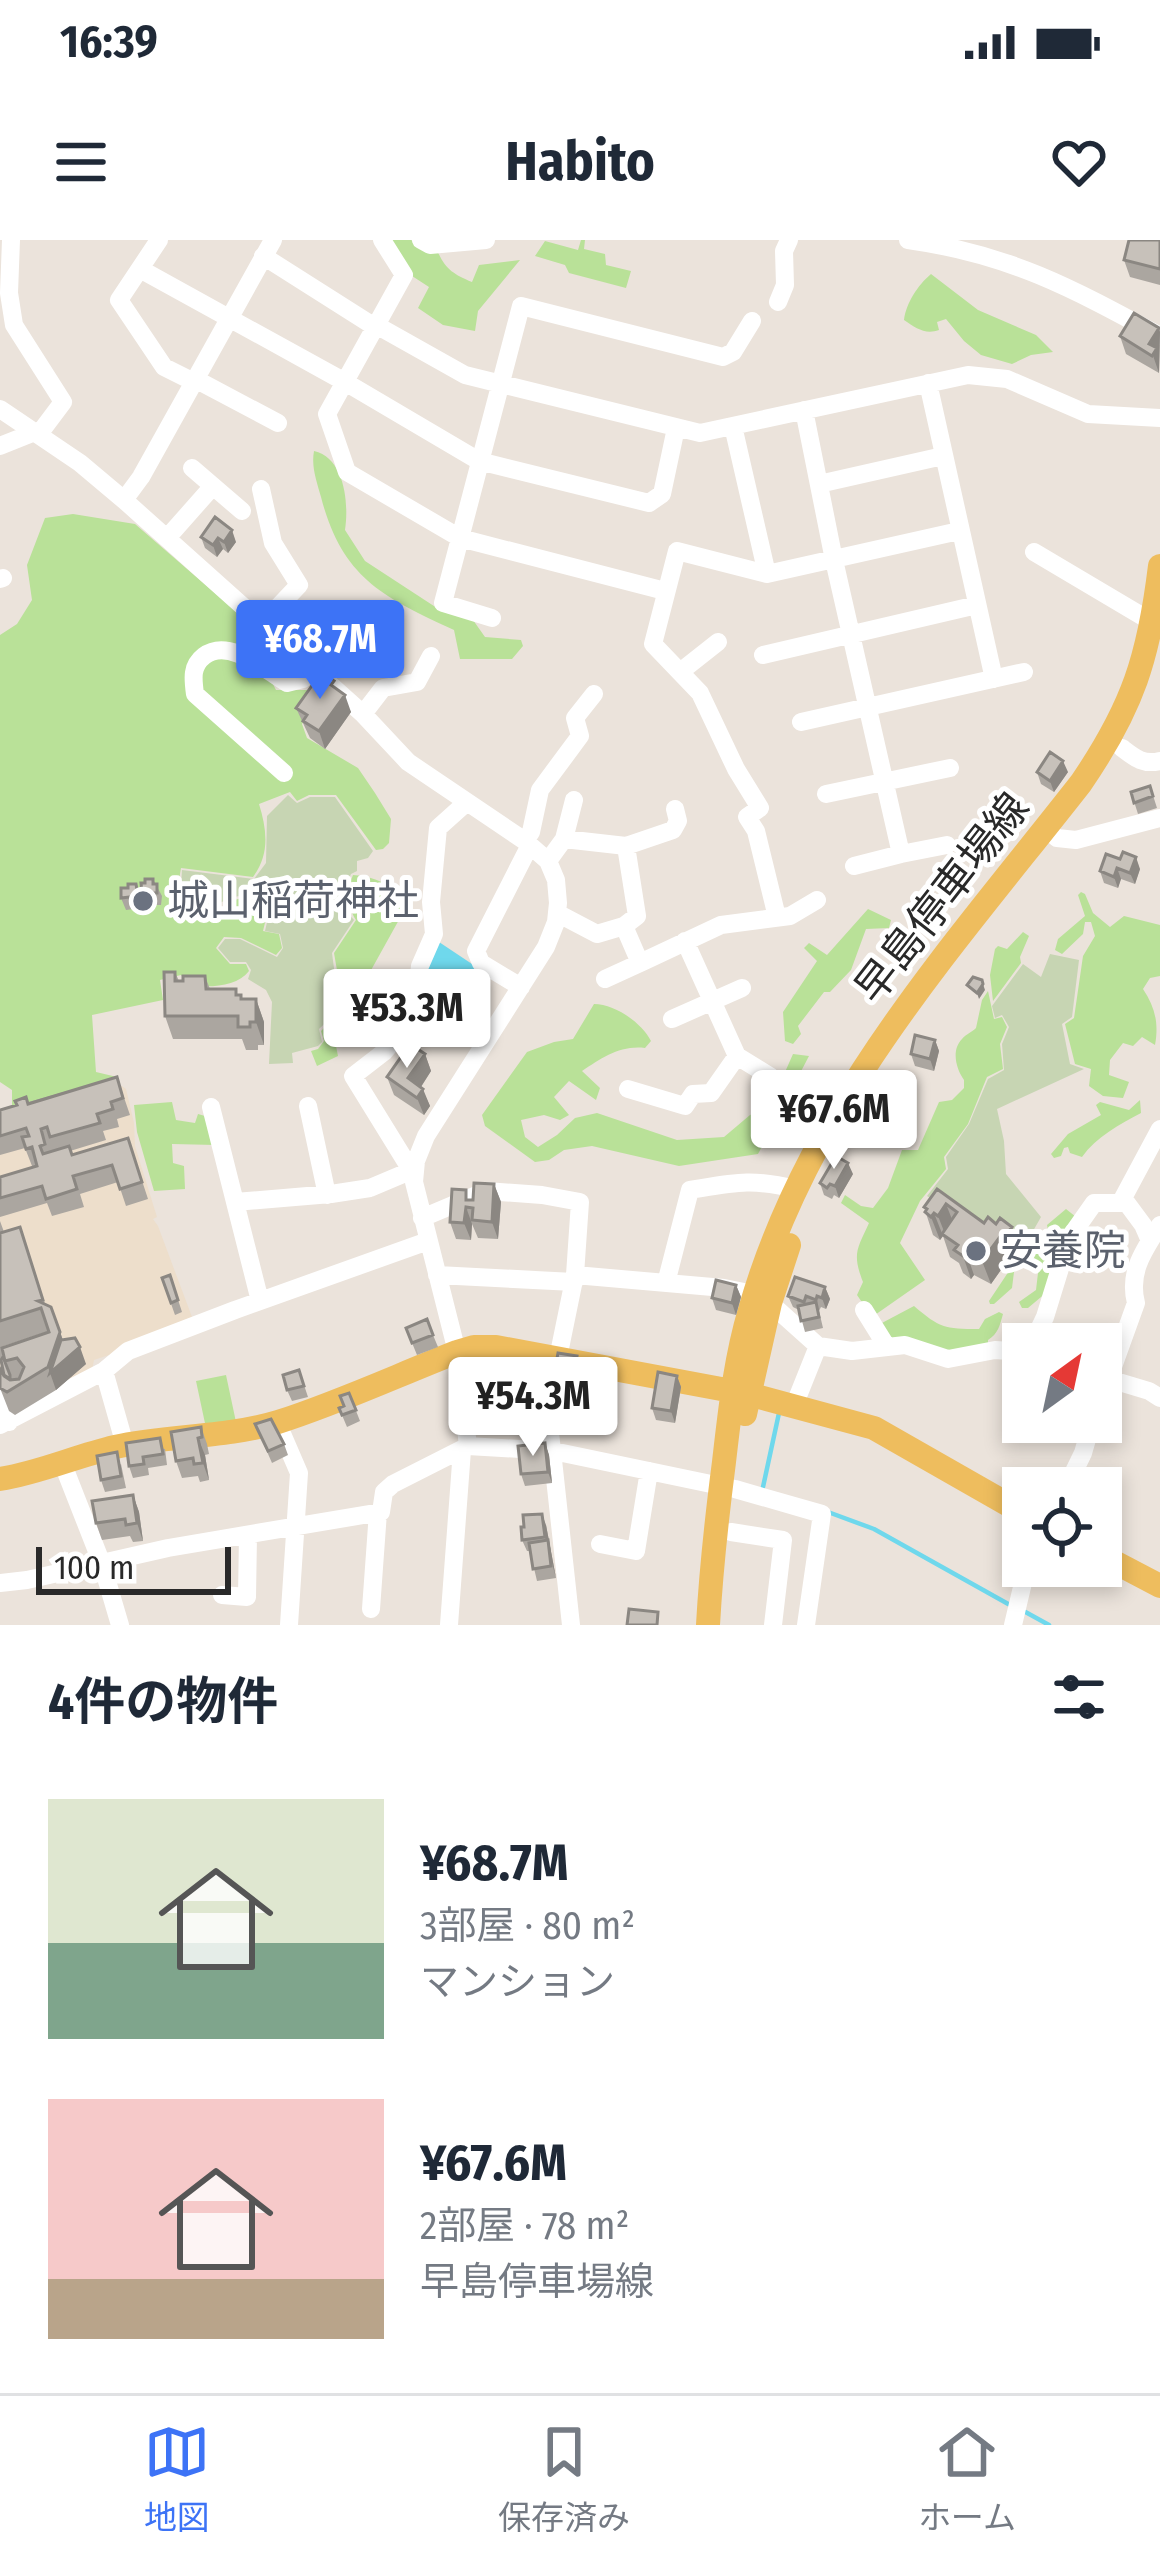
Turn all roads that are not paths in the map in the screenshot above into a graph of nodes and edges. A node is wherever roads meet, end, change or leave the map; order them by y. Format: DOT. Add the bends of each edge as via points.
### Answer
graph roads {
  1 [pos="11,240"];
  2 [pos="159,240"];
  3 [pos="382,240"];
  4 [pos="421,240"];
  5 [pos="486,240"];
  6 [pos="790,240"];
  7 [pos="908,240"];
  8 [pos="268,248"];
  9 [pos="140,269"];
  10 [pos="778,302"];
  11 [pos="229,319"];
  12 [pos="752,321"];
  13 [pos="376,326"];
  14 [pos="1160,336"];
  15 [pos="195,380"];
  16 [pos="344,382"];
  17 [pos="499,383"];
  18 [pos="928,383"];
  19 [pos="0,409"];
  20 [pos="804,410"];
  21 [pos="1160,418"];
  22 [pos="278,422"];
  23 [pos="734,426"];
  24 [pos="676,428"];
  25 [pos="37,433"];
  26 [pos="0,446"];
  27 [pos="944,455"];
  28 [pos="479,461"];
  29 [pos="192,468"];
  30 [pos="819,484"];
  31 [pos="213,486"];
  32 [pos="261,489"];
  33 [pos="124,500"];
  34 [pos="242,511"];
  35 [pos="959,531"];
  36 [pos="167,538"];
  37 [pos="460,538"];
  38 [pos="1034,552"];
  39 [pos="834,560"];
  40 [pos="1160,566"];
  41 [pos="767,574"];
  42 [pos="665,591"];
  43 [pos="976,605"];
  44 [pos="492,618"];
  45 [pos="1152,622"];
  46 [pos="262,623"];
  47 [pos="851,633"];
  48 [pos="718,642"];
  49 [pos="763,655"];
  50 [pos="431,656"];
  51 [pos="1160,659"];
  52 [pos="314,671"];
  53 [pos="680,672"];
  54 [pos="1024,672"];
  55 [pos="994,680"];
  56 [pos="594,694"];
  57 [pos="868,707"];
  58 [pos="363,714"];
  59 [pos="801,722"];
  60 [pos="1122,748"];
  61 [pos="1160,761"];
  62 [pos="950,768"];
  63 [pos="284,773"];
  64 [pos="885,782"];
  65 [pos="826,794"];
  66 [pos="574,800"];
  67 [pos="467,802"];
  68 [pos="675,809"];
  69 [pos="1160,818"];
  70 [pos="1051,833"];
  71 [pos="564,839"];
  72 [pos="527,843"];
  73 [pos="947,845"];
  74 [pos="626,846"];
  75 [pos="901,854"];
  76 [pos="548,861"];
  77 [pos="854,866"];
  78 [pos="817,900"];
  79 [pos="557,913"];
  80 [pos="777,917"];
  81 [pos="624,926"];
  82 [pos="685,941"];
  83 [pos="640,962"];
  84 [pos="605,979"];
  85 [pos="418,985"];
  86 [pos="521,987"];
  87 [pos="742,988"];
  88 [pos="712,1001"];
  89 [pos="672,1019"];
  90 [pos="488,1038"];
  91 [pos="737,1056"];
  92 [pos="771,1077"];
  93 [pos="628,1089"];
  94 [pos="308,1106"];
  95 [pos="211,1107"];
  96 [pos="1160,1129"];
  97 [pos="413,1170"];
  98 [pos="795,1189"];
  99 [pos="327,1195"];
  100 [pos="235,1202"];
  101 [pos="1125,1203"];
  102 [pos="422,1218"];
  103 [pos="428,1241"];
  104 [pos="1154,1242"];
  105 [pos="437,1275"];
  106 [pos="574,1279"];
  107 [pos="666,1283"];
  108 [pos="762,1299"];
  109 [pos="260,1301"];
  110 [pos="864,1310"];
  111 [pos="1043,1323"];
  112 [pos="1122,1339"];
  113 [pos="818,1346"];
  114 [pos="887,1347"];
  115 [pos="1002,1350"];
  116 [pos="458,1352"];
  117 [pos="556,1357"];
  118 [pos="104,1371"];
  119 [pos="0,1380"];
  120 [pos="1122,1387"];
  121 [pos="1156,1388"];
  122 [pos="740,1392"];
  123 [pos="794,1406"];
  124 [pos="277,1422"];
  125 [pos="5,1424"];
  126 [pos="125,1444"];
  127 [pos="465,1448"];
  128 [pos="553,1451"];
  129 [pos="62,1462"];
  130 [pos="649,1471"];
  131 [pos="0,1479"];
  132 [pos="728,1487"];
  133 [pos="1002,1501"];
  134 [pos="378,1512"];
  135 [pos="294,1528"];
  136 [pos="731,1532"];
  137 [pos="248,1535"];
  138 [pos="600,1544"];
  139 [pos="102,1564"];
  140 [pos="1122,1566"];
  141 [pos="0,1583"];
  142 [pos="1160,1586"];
  143 [pos="222,1595"];
  144 [pos="371,1609"];
  145 [pos="120,1625"];
  146 [pos="289,1625"];
  147 [pos="449,1625"];
  148 [pos="572,1625"];
  149 [pos="708,1625"];
  150 [pos="725,1625"];
  151 [pos="773,1625"];
  152 [pos="806,1625"];
  1 -- 25 [label="street" via="14,325 63,402"];
  2 -- 9 [label="street"];
  3 -- 13 [label="street" via="404,275"];
  4 -- 5 [label="street"];
  6 -- 10 [label="street"];
  7 -- 14 [label="street" via="1006,260"];
  8 -- 11 [label="street"];
  8 -- 13 [label="street"];
  9 -- 11 [label="street"];
  9 -- 15 [label="street" via="119,300 164,367"];
  11 -- 15 [label="street"];
  11 -- 16 [label="street"];
  12 -- 17 [label="street" via="723,357 521,306"];
  13 -- 16 [label="street"];
  13 -- 17 [label="street" via="465,375"];
  15 -- 22 [label="street"];
  15 -- 33 [label="street"];
  16 -- 28 [label="street"];
  16 -- 37 [label="street" via="327,414 347,472"];
  17 -- 24 [label="street"];
  17 -- 28 [label="street"];
  18 -- 20 [label="street"];
  18 -- 21 [label="street" via="987,375 1088,414"];
  18 -- 27 [label="street"];
  19 -- 25 [label="street"];
  20 -- 23 [label="street"];
  20 -- 30 [label="street"];
  23 -- 24 [label="street"];
  23 -- 41 [label="street"];
  24 -- 28 [label="street" via="662,494 650,503"];
  25 -- 26 [label="street"];
  25 -- 33 [label="street"];
  27 -- 30 [label="street"];
  27 -- 35 [label="street"];
  28 -- 37 [label="street"];
  29 -- 31 [label="street"];
  30 -- 39 [label="street"];
  31 -- 34 [label="street"];
  31 -- 36 [label="street"];
  32 -- 46 [label="street" via="273,543 299,585"];
  33 -- 36 [label="street"];
  35 -- 39 [label="street"];
  35 -- 43 [label="street"];
  36 -- 46 [label="street"];
  37 -- 42 [label="street"];
  37 -- 44 [label="street" via="443,603"];
  38 -- 45 [label="street"];
  39 -- 41 [label="street"];
  39 -- 47 [label="street"];
  40 -- 45 [label="main road, 早島停車場線"];
  41 -- 42 [label="street" via="677,551"];
  42 -- 53 [label="street" via="652,644"];
  43 -- 47 [label="street"];
  43 -- 55 [label="street"];
  45 -- 70 [label="main road, 早島停車場線" via="1120,720"];
  46 -- 52 [label="street"];
  47 -- 49 [label="street"];
  47 -- 57 [label="street"];
  48 -- 53 [label="street"];
  50 -- 58 [label="street" via="417,682 383,688"];
  51 -- 60 [label="main road, 早島停車場線"];
  52 -- 58 [label="street"];
  52 -- 63 [label="street" via="287,683 219,650 195,666 195,694"];
  53 -- 80 [label="street" via="700,693 760,808 747,817"];
  54 -- 55 [label="street"];
  55 -- 57 [label="street"];
  56 -- 72 [label="street" via="575,718 580,736 540,790"];
  57 -- 59 [label="street"];
  57 -- 64 [label="street"];
  58 -- 67 [label="street" via="408,762"];
  60 -- 61 [label="street" via="1139,761"];
  60 -- 70 [label="main road, 早島停車場線"];
  62 -- 64 [label="street"];
  64 -- 65 [label="street"];
  64 -- 75 [label="street"];
  66 -- 71 [label="street"];
  67 -- 72 [label="street"];
  67 -- 85 [label="street" via="438,828 434,934"];
  68 -- 74 [label="street" via="673,830"];
  69 -- 70 [label="street" via="1076,840"];
  70 -- 98 [label="main road, 早島停車場線" via="890,1027"];
  70 -- 108 [label="main road, 早島停車場線" via="848,1116"];
  71 -- 74 [label="street"];
  71 -- 76 [label="street"];
  72 -- 76 [label="street"];
  72 -- 86 [label="street" via="476,950 481,963"];
  73 -- 75 [label="street"];
  74 -- 81 [label="street" via="637,916"];
  75 -- 77 [label="street"];
  76 -- 79 [label="street"];
  78 -- 80 [label="street"];
  79 -- 81 [label="street" via="597,934"];
  79 -- 86 [label="street"];
  80 -- 82 [label="street" via="721,925"];
  81 -- 83 [label="street"];
  82 -- 83 [label="street"];
  82 -- 88 [label="street"];
  83 -- 84 [label="street"];
  85 -- 90 [label="street"];
  85 -- 97 [label="street" via="414,1016 353,1076"];
  86 -- 90 [label="street"];
  87 -- 88 [label="street"];
  88 -- 89 [label="street"];
  88 -- 91 [label="street"];
  90 -- 97 [label="street"];
  91 -- 92 [label="street"];
  91 -- 93 [label="street" via="711,1094 693,1094 685,1106"];
  94 -- 99 [label="street"];
  95 -- 100 [label="street"];
  96 -- 101 [label="street"];
  97 -- 99 [label="street"];
  97 -- 102 [label="street"];
  98 -- 107 [label="street" via="745,1180 690,1190"];
  98 -- 108 [label="main road, 早島停車場線"];
  99 -- 100 [label="street"];
  100 -- 109 [label="street"];
  101 -- 104 [label="street"];
  101 -- 111 [label="street" via="1094,1203 1075,1230"];
  102 -- 103 [label="street"];
  102 -- 106 [label="street" via="486,1192 580,1202"];
  103 -- 105 [label="street"];
  103 -- 109 [label="street"];
  104 -- 112 [label="street" via="1136,1267 1136,1303"];
  105 -- 106 [label="street"];
  105 -- 116 [label="street"];
  106 -- 107 [label="street"];
  106 -- 117 [label="street"];
  107 -- 108 [label="street"];
  108 -- 113 [label="street"];
  108 -- 122 [label="main road, 早島停車場線"];
  109 -- 118 [label="street" via="128,1352"];
  110 -- 114 [label="street"];
  113 -- 114 [label="street"];
  113 -- 123 [label="street"];
  114 -- 115 [label="street" via="948,1360"];
  116 -- 117 [label="main road" via="496,1347"];
  116 -- 124 [label="main road"];
  116 -- 127 [label="street"];
  117 -- 122 [label="main road"];
  117 -- 128 [label="street" via="547,1405"];
  118 -- 125 [label="street"];
  118 -- 126 [label="street"];
  119 -- 125 [label="street"];
  120 -- 121 [label="street"];
  122 -- 123 [label="main road"];
  122 -- 132 [label="main road, 早島停車場線"];
  123 -- 133 [label="main road" via="874,1428"];
  124 -- 126 [label="main road"];
  124 -- 135 [label="street" via="299,1473"];
  126 -- 129 [label="main road"];
  127 -- 128 [label="street"];
  127 -- 134 [label="street" via="393,1484"];
  127 -- 147 [label="street"];
  128 -- 130 [label="street"];
  128 -- 148 [label="street"];
  129 -- 131 [label="main road"];
  129 -- 139 [label="street"];
  130 -- 132 [label="street"];
  130 -- 138 [label="street" via="637,1551"];
  132 -- 136 [label="main road, 早島停車場線"];
  132 -- 149 [label="main road, 早島停車場線"];
  132 -- 152 [label="street" via="822,1514"];
  134 -- 135 [label="street"];
  134 -- 144 [label="street"];
  135 -- 137 [label="street"];
  135 -- 146 [label="street"];
  136 -- 150 [label="main road, 早島停車場線"];
  136 -- 151 [label="street" via="783,1540"];
  137 -- 139 [label="street"];
  137 -- 143 [label="street" via="247,1597"];
  139 -- 141 [label="street"];
  139 -- 145 [label="street"];
  140 -- 142 [label="main road"];
}
